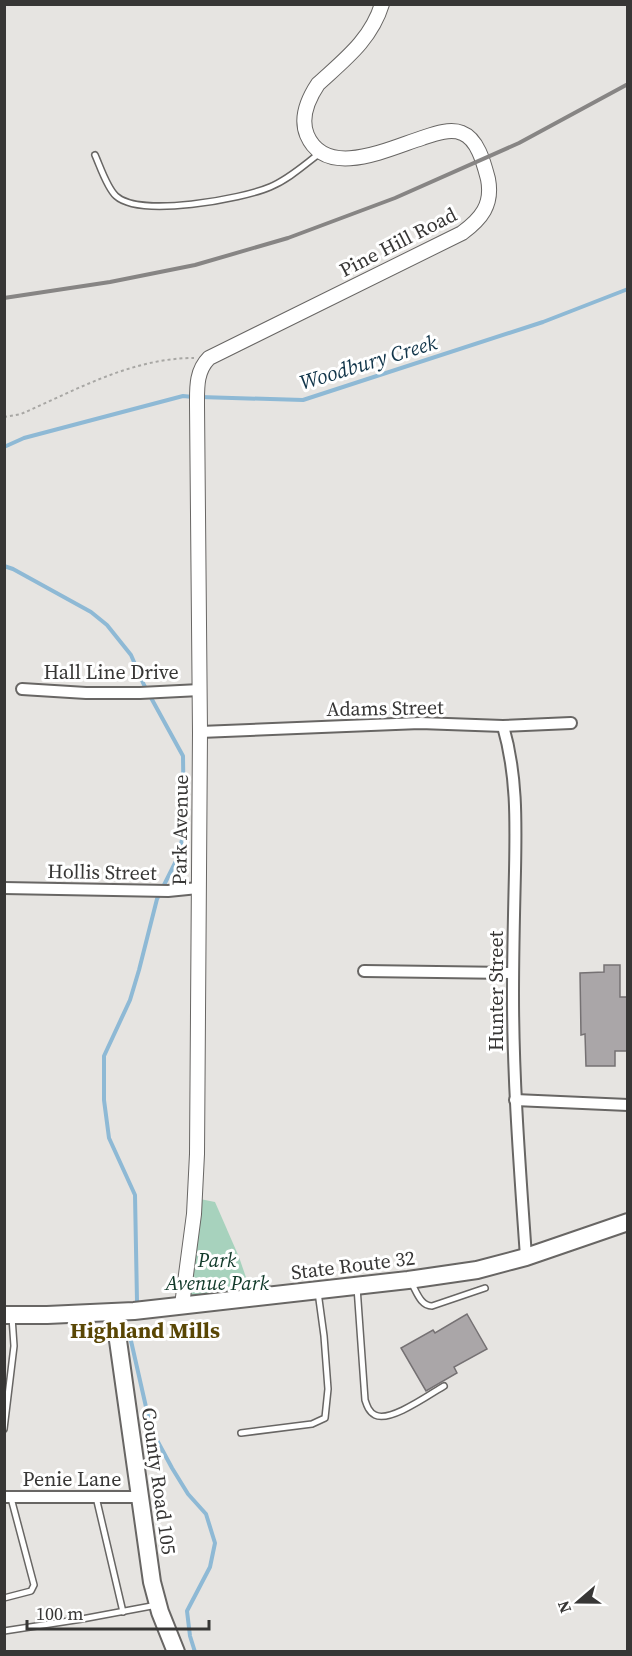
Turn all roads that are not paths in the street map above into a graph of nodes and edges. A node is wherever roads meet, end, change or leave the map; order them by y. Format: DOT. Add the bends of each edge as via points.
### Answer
graph roads {
  1 [pos="382,4"];
  2 [pos="320,153"];
  3 [pos="95,155"];
  4 [pos="208,358"];
  5 [pos="22,689"];
  6 [pos="200,690"];
  7 [pos="571,723"];
  8 [pos="503,726"];
  9 [pos="200,732"];
  10 [pos="4,888"];
  11 [pos="198,888"];
  12 [pos="364,971"];
  13 [pos="513,973"];
  14 [pos="515,1100"];
  15 [pos="627,1105"];
  16 [pos="627,1222"];
  17 [pos="526,1257"];
  18 [pos="410,1280"];
  19 [pos="356,1286"];
  20 [pos="485,1288"];
  21 [pos="318,1290"];
  22 [pos="182,1305"];
  23 [pos="114,1312"];
  24 [pos="8,1315"];
  25 [pos="444,1386"];
  26 [pos="4,1429"];
  27 [pos="241,1433"];
  28 [pos="8,1497"];
  29 [pos="96,1497"];
  30 [pos="140,1497"];
  31 [pos="4,1598"];
  32 [pos="158,1605"];
  33 [pos="123,1612"];
  34 [pos="4,1630"];
  35 [pos="176,1652"];
  1 -- 2 [label="street" via="364,41 318,84 307,103 304,126"];
  2 -- 3 [label="lane" via="270,188 170,206 130,203 116,196"];
  2 -- 4 [label="street, Pine Hill Road" via="350,159 437,133 463,133 475,144 483,164 488,180 487,204 482,216 462,233"];
  4 -- 6 [label="street, Park Avenue" via="200,370 196,405"];
  5 -- 6 [label="street, Hall Line Drive" via="86,693"];
  6 -- 9 [label="street, Park Avenue"];
  7 -- 8 [label="street, Adams Street"];
  8 -- 9 [label="street, Adams Street" via="420,723"];
  8 -- 13 [label="street, Hunter Street" via="513,768 515,814"];
  9 -- 11 [label="street, Park Avenue"];
  10 -- 11 [label="street, Hollis Street"];
  11 -- 22 [label="street, Park Avenue" via="197,1154"];
  12 -- 13 [label="street"];
  13 -- 14 [label="street, Hunter Street"];
  14 -- 15 [label="street"];
  14 -- 17 [label="street, Hunter Street"];
  16 -- 17 [label="main road, State Route 32"];
  17 -- 18 [label="main road, State Route 32" via="477,1270"];
  18 -- 19 [label="main road, State Route 32"];
  18 -- 20 [label="lane" via="427,1306"];
  19 -- 21 [label="main road, State Route 32"];
  19 -- 25 [label="lane" via="365,1400 374,1415 393,1415"];
  21 -- 22 [label="main road, State Route 32"];
  21 -- 27 [label="lane" via="328,1389 325,1418 312,1424"];
  22 -- 23 [label="main road, State Route 32"];
  23 -- 24 [label="main road, State Route 32"];
  23 -- 30 [label="main road, County Road 105"];
  24 -- 26 [label="lane" via="14,1346"];
  28 -- 29 [label="street, Penie Lane"];
  28 -- 31 [label="lane" via="34,1585 31,1591"];
  29 -- 30 [label="street, Penie Lane"];
  29 -- 33 [label="lane"];
  30 -- 32 [label="main road, County Road 105"];
  32 -- 33 [label="lane"];
  32 -- 35 [label="main road, County Road 105"];
  33 -- 34 [label="lane"];
}
